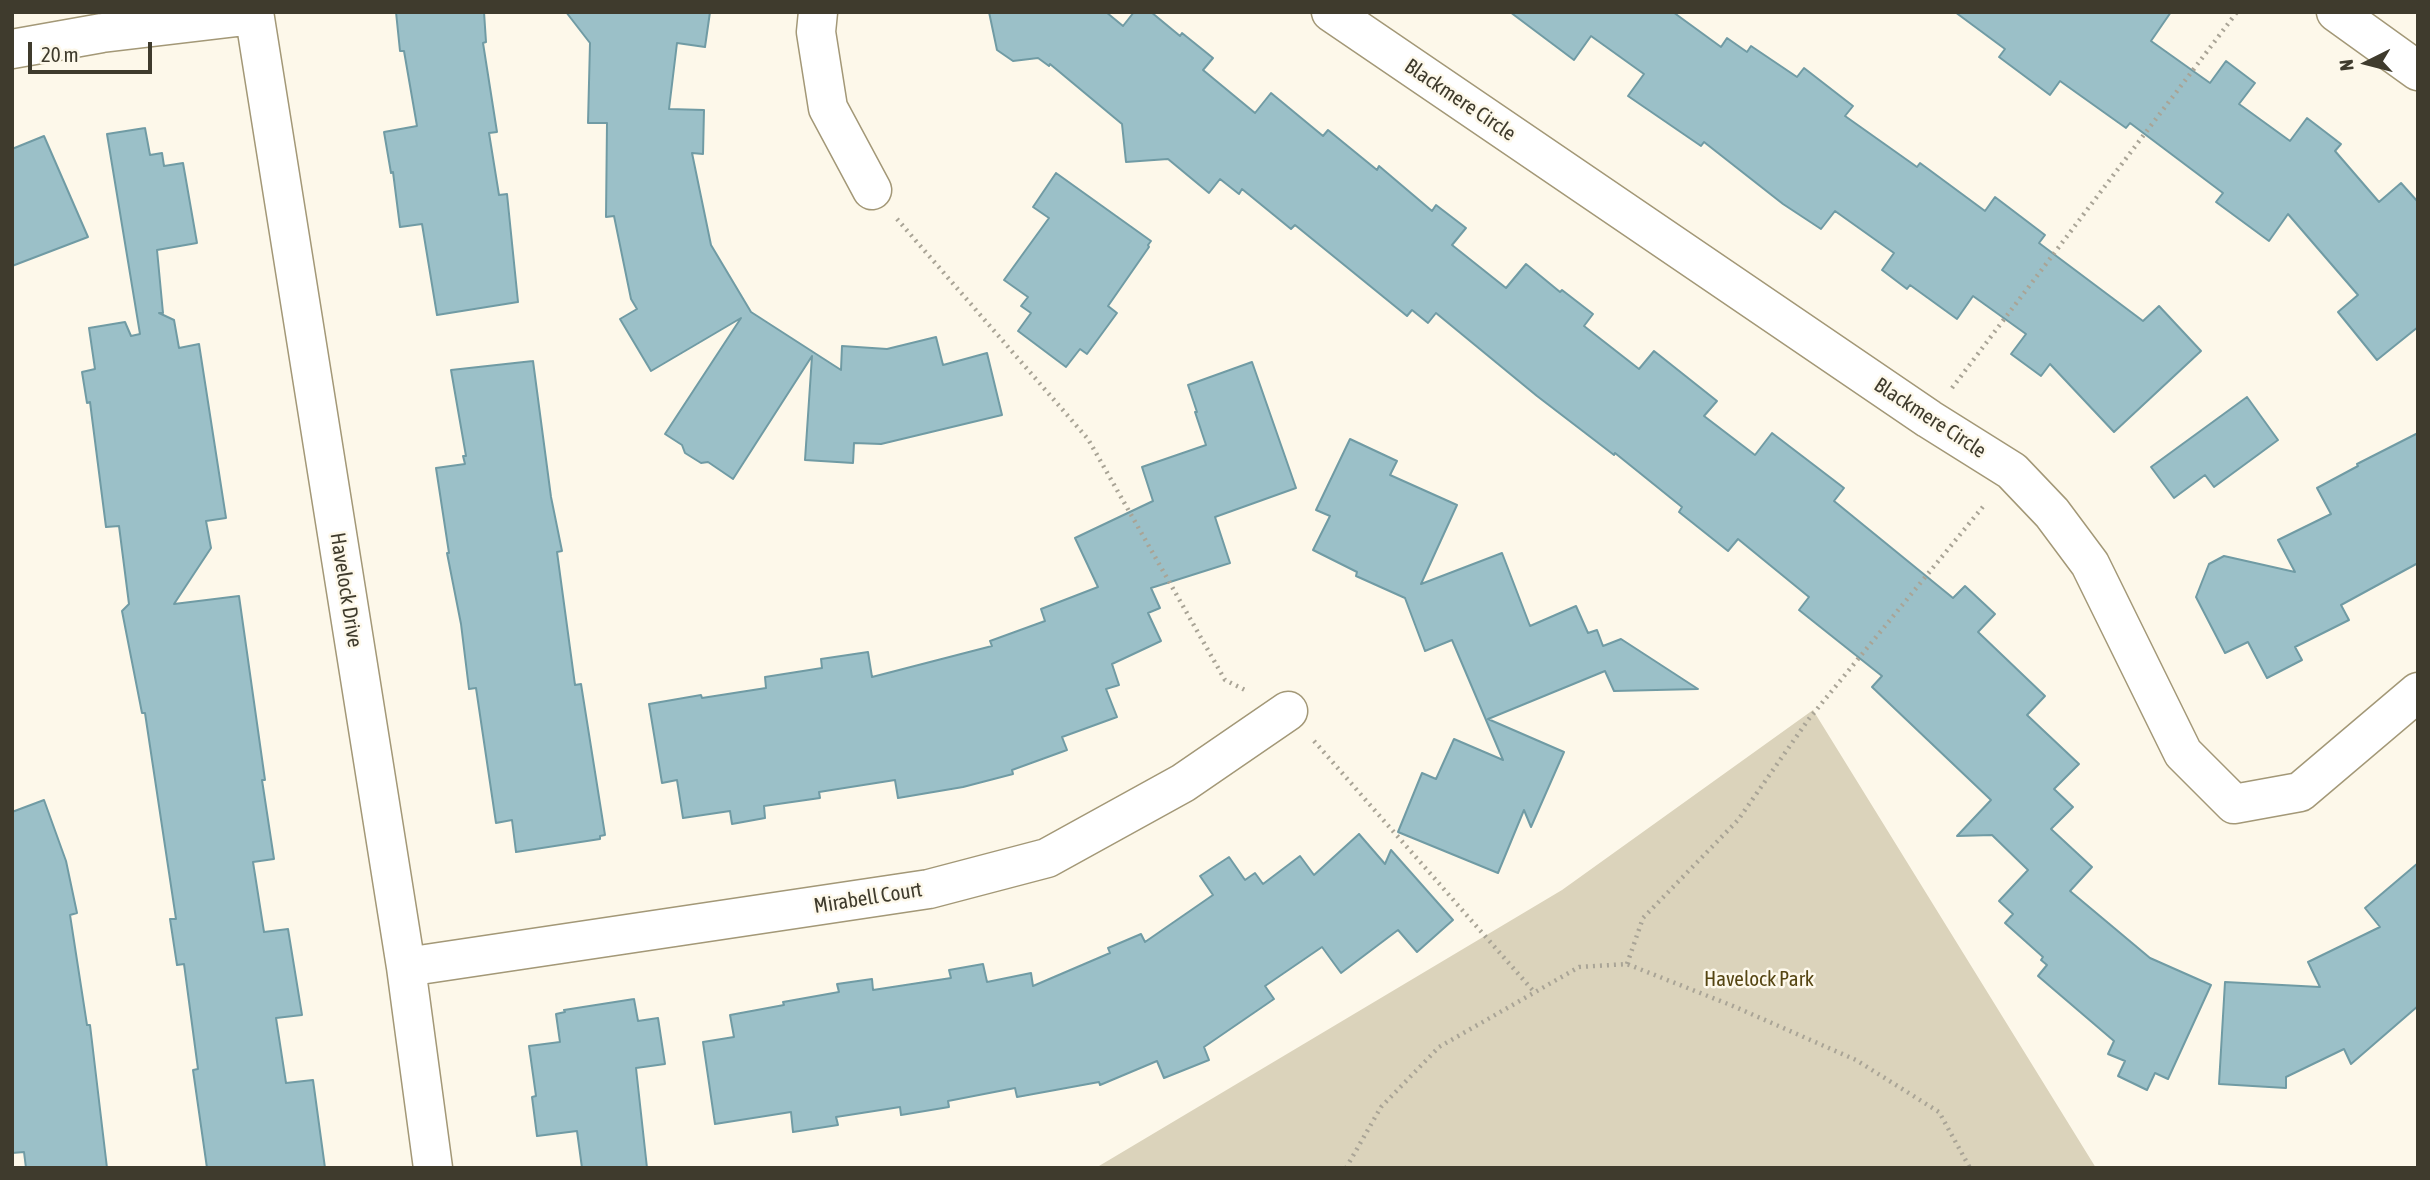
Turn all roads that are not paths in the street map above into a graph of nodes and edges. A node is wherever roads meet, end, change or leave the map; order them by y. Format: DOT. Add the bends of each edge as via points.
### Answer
graph roads {
  1 [pos="818,12"];
  2 [pos="1331,12"];
  3 [pos="2336,12"];
  4 [pos="254,14"];
  5 [pos="12,48"];
  6 [pos="2418,71"];
  7 [pos="872,190"];
  8 [pos="2418,692"];
  9 [pos="1288,711"];
  10 [pos="406,967"];
  11 [pos="433,1168"];
  1 -- 7 [label="street" via="816,32 828,108"];
  2 -- 8 [label="street, Blackmere Circle" via="2012,471 2052,513 2090,564 2183,753 2234,804 2300,792"];
  3 -- 6 [label="street"];
  4 -- 5 [label="street"];
  4 -- 10 [label="street, Havelock Drive"];
  9 -- 10 [label="street, Mirabell Court" via="1183,783 1047,858 929,889"];
  10 -- 11 [label="street, Havelock Drive"];
}
